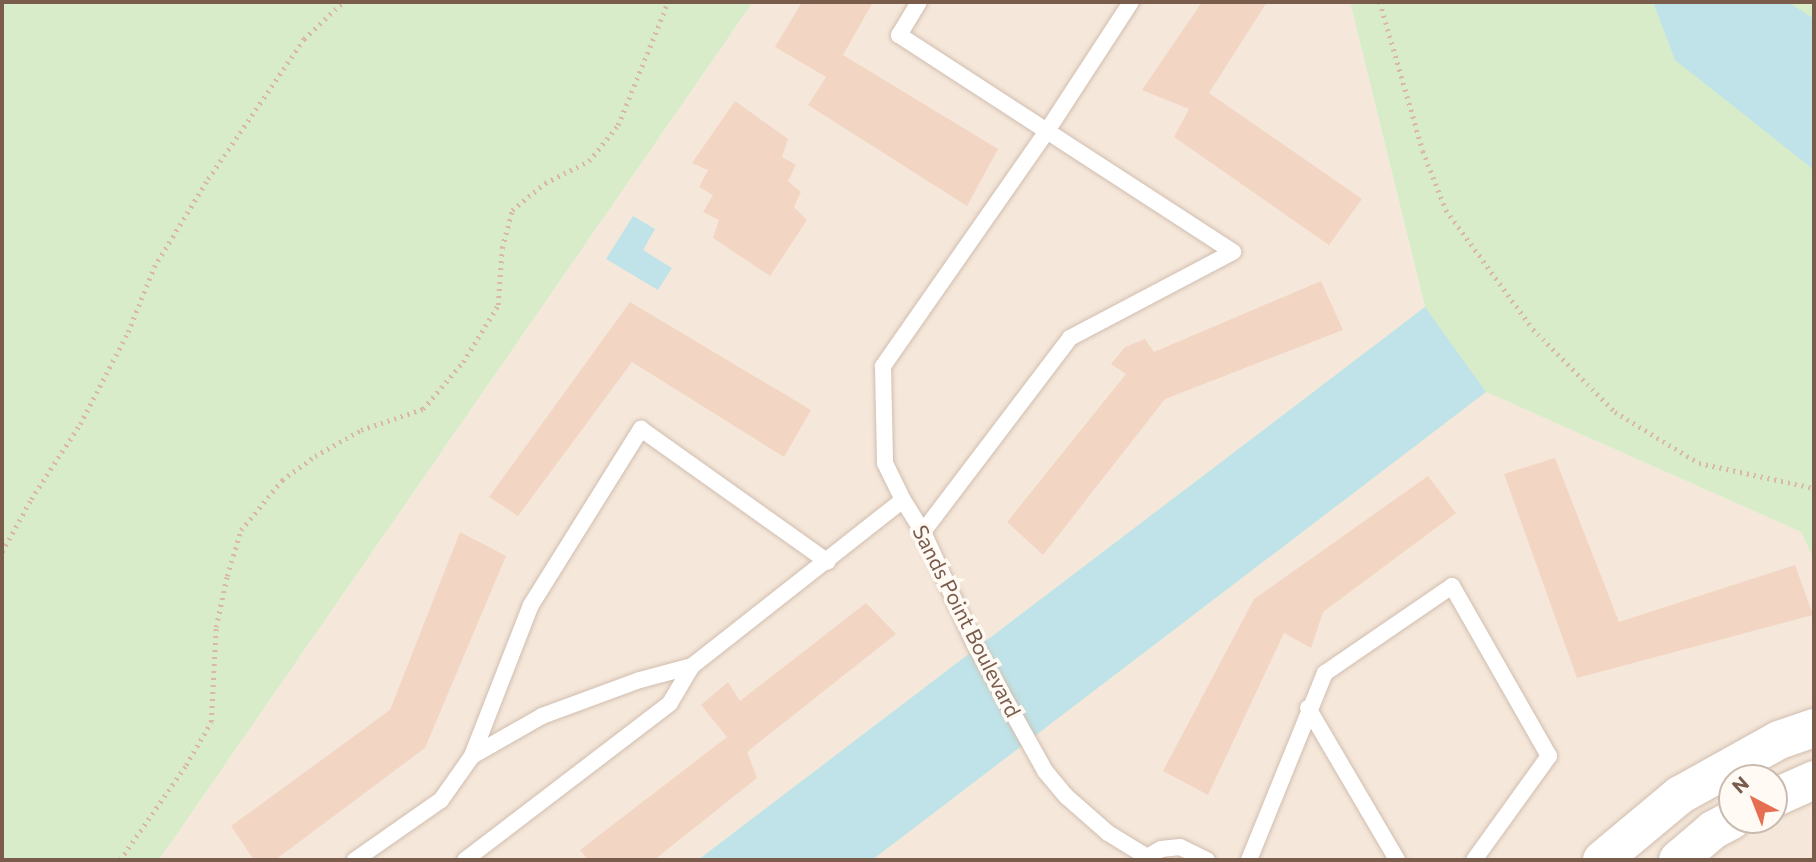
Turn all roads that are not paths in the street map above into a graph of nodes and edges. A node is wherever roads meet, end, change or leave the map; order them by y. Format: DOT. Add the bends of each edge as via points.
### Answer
graph roads {
  1 [pos="919,2"];
  2 [pos="1131,2"];
  3 [pos="1047,131"];
  4 [pos="903,500"];
  5 [pos="923,532"];
  6 [pos="828,562"];
  7 [pos="692,666"];
  8 [pos="1308,708"];
  9 [pos="1814,728"];
  10 [pos="472,756"];
  11 [pos="1814,780"];
  12 [pos="1788,792"];
  13 [pos="1718,827"];
  14 [pos="1149,859"];
  15 [pos="355,860"];
  16 [pos="465,860"];
  17 [pos="1207,860"];
  18 [pos="1249,860"];
  19 [pos="1397,860"];
  20 [pos="1474,860"];
  21 [pos="1602,860"];
  22 [pos="1678,860"];
  1 -- 3 [label="lane" via="899,35"];
  2 -- 3 [label="lane"];
  3 -- 4 [label="lane, Sands Point Boulevard" via="883,366 884,463"];
  3 -- 5 [label="lane" via="1233,252 1070,338"];
  4 -- 5 [label="lane, Sands Point Boulevard"];
  4 -- 6 [label="lane"];
  5 -- 14 [label="lane, Sands Point Boulevard" via="975,645 1045,771 1108,833"];
  6 -- 7 [label="lane"];
  6 -- 10 [label="lane" via="641,429 531,605"];
  7 -- 10 [label="lane" via="542,716"];
  7 -- 16 [label="lane" via="670,703"];
  8 -- 18 [label="lane"];
  8 -- 19 [label="lane"];
  8 -- 20 [label="lane" via="1325,673 1452,586 1549,756"];
  9 -- 21 [label="street" via="1779,740 1680,795"];
  10 -- 15 [label="lane" via="441,800"];
  11 -- 12 [label="street"];
  13 -- 22 [label="street"];
  14 -- 17 [label="lane, Sands Point Boulevard" via="1161,849 1180,847"];
}
